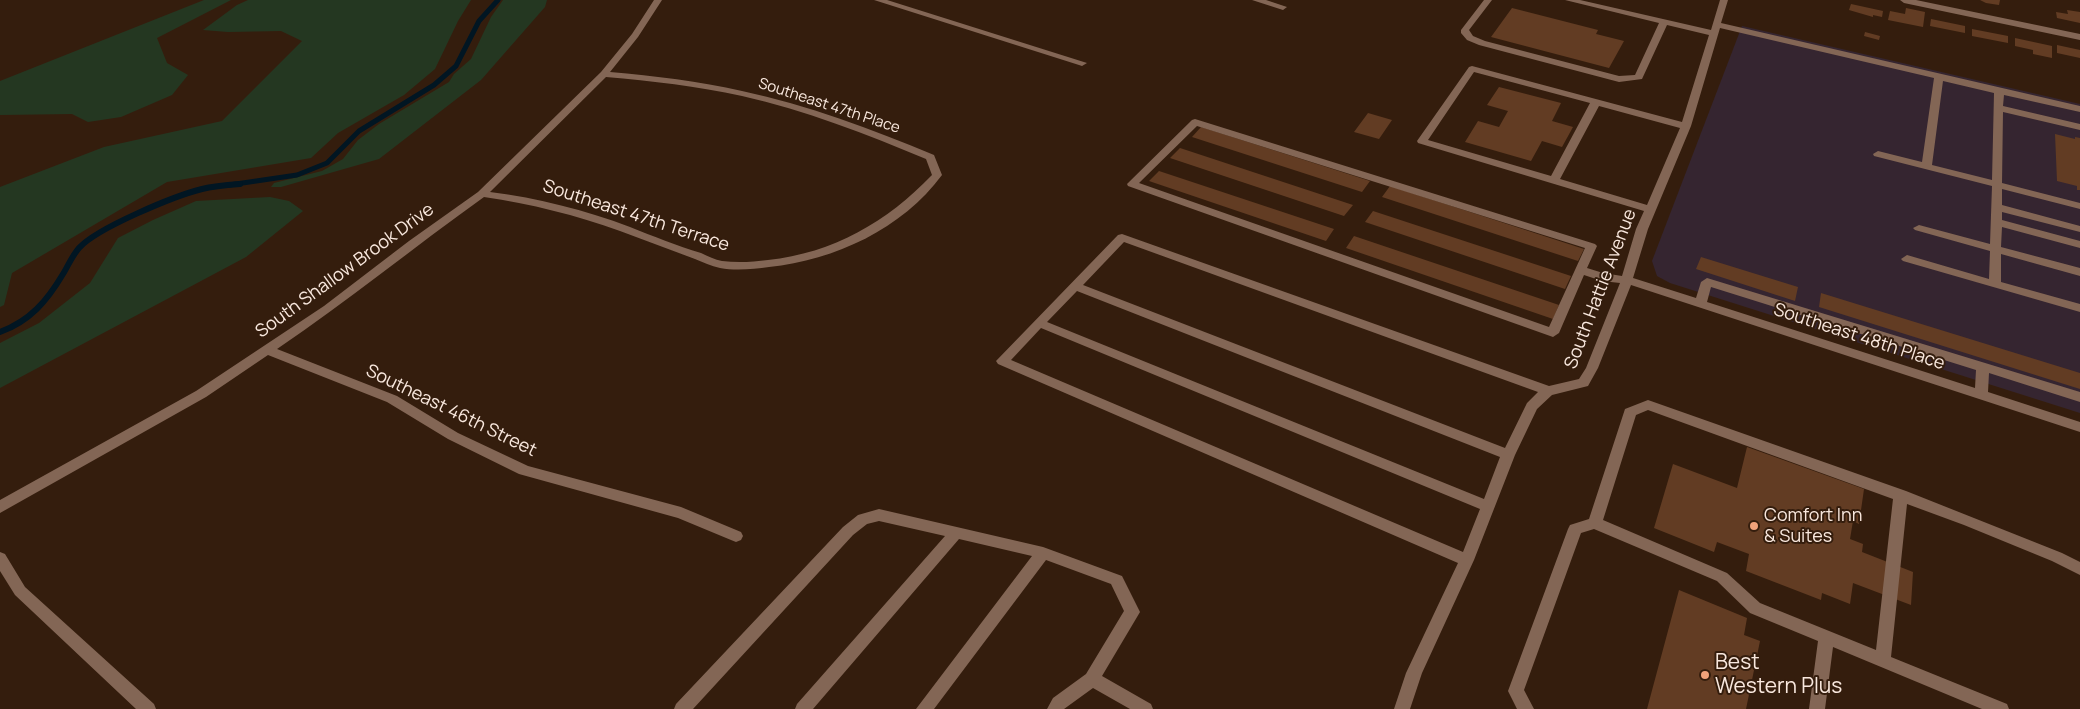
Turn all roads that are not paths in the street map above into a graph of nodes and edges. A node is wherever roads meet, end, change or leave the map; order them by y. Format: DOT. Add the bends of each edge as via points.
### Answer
graph roads {
  1 [pos="658,0"];
  2 [pos="878,0"];
  3 [pos="1256,0"];
  4 [pos="1488,0"];
  5 [pos="1569,0"];
  6 [pos="1724,0"];
  7 [pos="1904,0"];
  8 [pos="1283,7"];
  9 [pos="1664,22"];
  10 [pos="1714,29"];
  11 [pos="2080,37"];
  12 [pos="1082,63"];
  13 [pos="604,74"];
  14 [pos="1939,76"];
  15 [pos="1999,90"];
  16 [pos="1596,102"];
  17 [pos="1998,108"];
  18 [pos="2080,109"];
  19 [pos="1686,126"];
  20 [pos="2080,127"];
  21 [pos="1878,154"];
  22 [pos="1927,166"];
  23 [pos="1554,181"];
  24 [pos="1997,184"];
  25 [pos="482,194"];
  26 [pos="2080,206"];
  27 [pos="1996,207"];
  28 [pos="1650,209"];
  29 [pos="1996,222"];
  30 [pos="1919,228"];
  31 [pos="2080,229"];
  32 [pos="866,235"];
  33 [pos="2080,245"];
  34 [pos="1996,248"];
  35 [pos="1907,259"];
  36 [pos="1580,270"];
  37 [pos="2080,272"];
  38 [pos="1627,280"];
  39 [pos="1995,284"];
  40 [pos="1075,286"];
  41 [pos="1700,304"];
  42 [pos="2080,308"];
  43 [pos="1039,323"];
  44 [pos="266,350"];
  45 [pos="1982,367"];
  46 [pos="1548,391"];
  47 [pos="1981,395"];
  48 [pos="2080,398"];
  49 [pos="2080,427"];
  50 [pos="1508,455"];
  51 [pos="1901,495"];
  52 [pos="1487,506"];
  53 [pos="0,507"];
  54 [pos="1595,523"];
  55 [pos="957,532"];
  56 [pos="736,536"];
  57 [pos="1043,553"];
  58 [pos="0,558"];
  59 [pos="1467,560"];
  60 [pos="2080,570"];
  61 [pos="1826,637"];
  62 [pos="1884,661"];
  63 [pos="1092,679"];
  64 [pos="1057,706"];
  65 [pos="148,709"];
  66 [pos="682,709"];
  67 [pos="803,709"];
  68 [pos="924,709"];
  69 [pos="1145,709"];
  70 [pos="1402,709"];
  71 [pos="1526,709"];
  72 [pos="1817,709"];
  73 [pos="2001,709"];
  1 -- 13 [label="street, South Shallow Brook Drive"];
  2 -- 12 [label="street"];
  3 -- 8 [label="street"];
  4 -- 9 [label="street" via="1465,30 1470,38 1482,44 1618,79 1639,77"];
  5 -- 9 [label="street"];
  6 -- 10 [label="street, South Hattie Avenue"];
  7 -- 11 [label="street"];
  9 -- 10 [label="street"];
  10 -- 14 [label="street"];
  10 -- 19 [label="street, South Hattie Avenue"];
  13 -- 25 [label="street, South Shallow Brook Drive"];
  13 -- 32 [label="street, Southeast 47th Place" via="708,87 762,98 930,157 937,175 922,194"];
  14 -- 15 [label="street"];
  14 -- 22 [label="street"];
  15 -- 17 [label="street"];
  15 -- 18 [label="street"];
  16 -- 19 [label="street"];
  16 -- 23 [label="street"];
  16 -- 23 [label="street" via="1472,69 1422,141"];
  17 -- 20 [label="street"];
  17 -- 24 [label="street"];
  19 -- 28 [label="street, South Hattie Avenue"];
  21 -- 22 [label="street"];
  22 -- 24 [label="street"];
  23 -- 28 [label="street"];
  24 -- 26 [label="street"];
  24 -- 27 [label="street"];
  25 -- 32 [label="street, Southeast 47th Terrace" via="524,199 582,214 723,265 786,261 832,250"];
  25 -- 44 [label="street, South Shallow Brook Drive" via="328,309"];
  27 -- 29 [label="street"];
  27 -- 31 [label="street"];
  28 -- 38 [label="street, South Hattie Avenue"];
  29 -- 33 [label="street"];
  29 -- 34 [label="street"];
  30 -- 34 [label="street"];
  34 -- 37 [label="street"];
  34 -- 39 [label="street"];
  35 -- 39 [label="street"];
  36 -- 36 [label="street" via="1590,246 1195,122 1132,184 1553,333"];
  36 -- 38 [label="street, Southeast 48th Place"];
  38 -- 41 [label="street, Southeast 48th Place"];
  38 -- 46 [label="street, South Hattie Avenue" via="1583,383"];
  39 -- 42 [label="street"];
  40 -- 43 [label="street"];
  40 -- 46 [label="street" via="1122,237"];
  40 -- 50 [label="street"];
  41 -- 45 [label="street" via="1707,282"];
  41 -- 47 [label="street, Southeast 48th Place"];
  43 -- 52 [label="street"];
  43 -- 59 [label="street" via="1002,361"];
  44 -- 53 [label="street, South Shallow Brook Drive" via="201,394"];
  44 -- 56 [label="street, Southeast 46th Street" via="392,399 453,436 524,470 682,513"];
  45 -- 47 [label="street"];
  45 -- 48 [label="street"];
  46 -- 50 [label="street" via="1532,406"];
  47 -- 49 [label="street, Southeast 48th Place"];
  50 -- 52 [label="street"];
  51 -- 54 [label="street" via="1648,405 1630,412"];
  51 -- 60 [label="street" via="2057,557"];
  51 -- 62 [label="street"];
  52 -- 59 [label="street"];
  54 -- 61 [label="street" via="1722,577 1755,608"];
  54 -- 71 [label="street" via="1575,529 1516,690"];
  55 -- 57 [label="street"];
  55 -- 66 [label="street" via="879,515 863,519 848,531"];
  55 -- 67 [label="street"];
  57 -- 63 [label="street" via="1117,580 1132,612"];
  57 -- 68 [label="street"];
  58 -- 65 [label="street" via="20,590"];
  59 -- 70 [label="street" via="1414,673"];
  61 -- 62 [label="street"];
  61 -- 72 [label="street"];
  62 -- 73 [label="street"];
  63 -- 64 [label="street"];
  63 -- 69 [label="street"];
}
